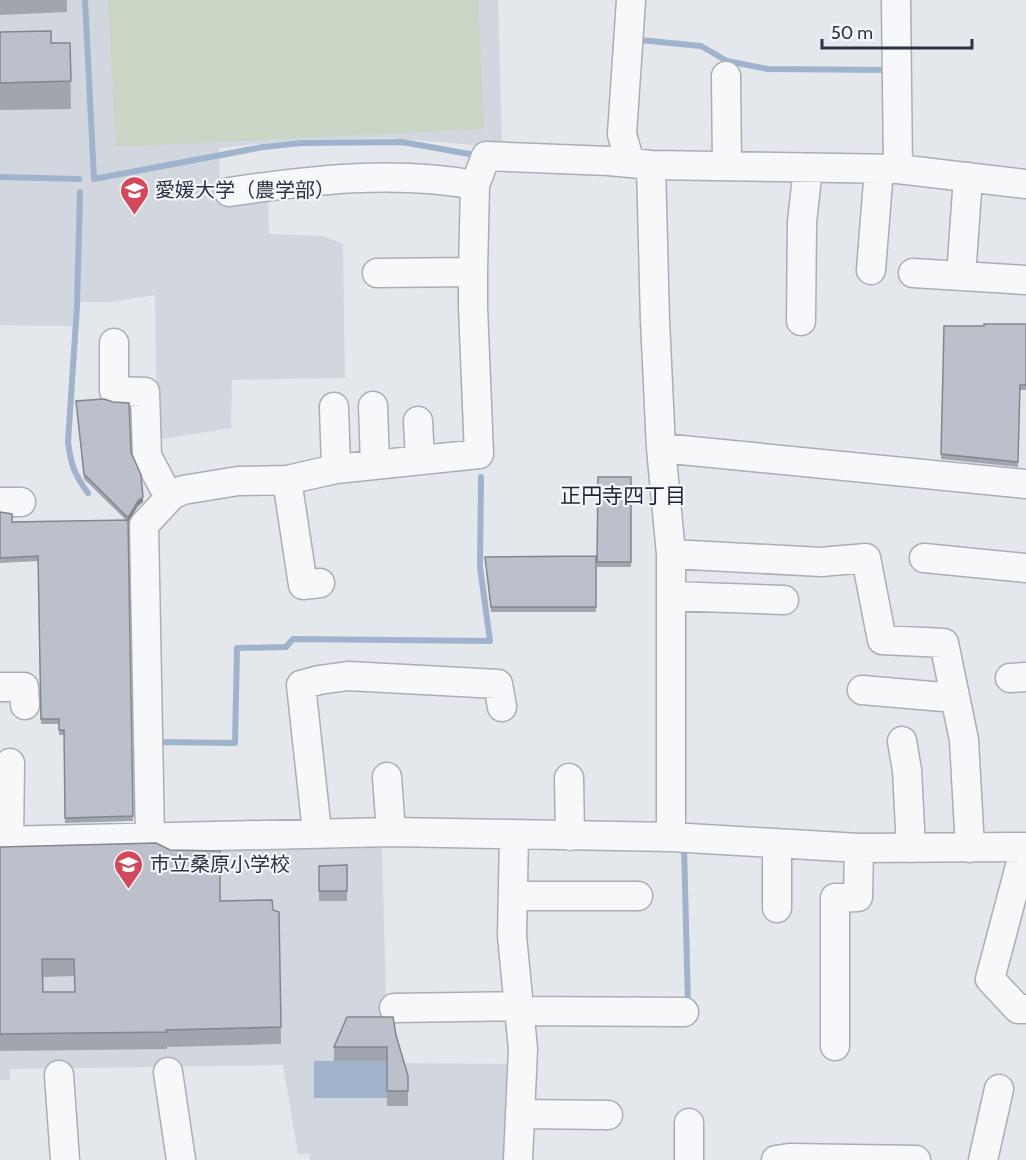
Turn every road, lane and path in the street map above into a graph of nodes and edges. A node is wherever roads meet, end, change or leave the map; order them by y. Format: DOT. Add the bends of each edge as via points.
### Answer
graph roads {
  1 [pos="631,0"];
  2 [pos="896,0"];
  3 [pos="726,76"];
  4 [pos="641,164"];
  5 [pos="727,166"];
  6 [pos="808,168"];
  7 [pos="888,168"];
  8 [pos="968,177"];
  9 [pos="475,184"];
  10 [pos="1026,184"];
  11 [pos="229,192"];
  12 [pos="871,270"];
  13 [pos="473,272"];
  14 [pos="377,273"];
  15 [pos="914,273"];
  16 [pos="961,276"];
  17 [pos="1026,280"];
  18 [pos="808,310"];
  19 [pos="114,343"];
  20 [pos="373,406"];
  21 [pos="334,407"];
  22 [pos="418,420"];
  23 [pos="661,448"];
  24 [pos="420,460"];
  25 [pos="375,464"];
  26 [pos="336,469"];
  27 [pos="287,480"];
  28 [pos="1026,484"];
  29 [pos="172,495"];
  30 [pos="671,554"];
  31 [pos="924,558"];
  32 [pos="1026,568"];
  33 [pos="320,583"];
  34 [pos="671,596"];
  35 [pos="783,600"];
  36 [pos="0,687"];
  37 [pos="874,698"];
  38 [pos="955,698"];
  39 [pos="25,705"];
  40 [pos="502,707"];
  41 [pos="902,741"];
  42 [pos="10,763"];
  43 [pos="387,777"];
  44 [pos="569,778"];
  45 [pos="317,832"];
  46 [pos="391,832"];
  47 [pos="514,835"];
  48 [pos="570,836"];
  49 [pos="150,837"];
  50 [pos="671,837"];
  51 [pos="4,841"];
  52 [pos="777,843"];
  53 [pos="1026,847"];
  54 [pos="859,848"];
  55 [pos="911,848"];
  56 [pos="970,848"];
  57 [pos="513,896"];
  58 [pos="638,896"];
  59 [pos="777,908"];
  60 [pos="394,1008"];
  61 [pos="519,1009"];
  62 [pos="1026,1009"];
  63 [pos="684,1012"];
  64 [pos="834,1046"];
  65 [pos="168,1072"];
  66 [pos="59,1075"];
  67 [pos="999,1089"];
  68 [pos="521,1114"];
  69 [pos="608,1115"];
  70 [pos="689,1123"];
  71 [pos="65,1160"];
  72 [pos="181,1160"];
  73 [pos="518,1160"];
  74 [pos="689,1160"];
  75 [pos="776,1160"];
  76 [pos="916,1160"];
  77 [pos="983,1160"];
  1 -- 4 [label="street" via="622,134"];
  2 -- 7 [label="street"];
  3 -- 5 [label="street"];
  4 -- 5 [label="street"];
  4 -- 9 [label="street" via="486,156"];
  4 -- 23 [label="street"];
  5 -- 6 [label="street"];
  6 -- 7 [label="street"];
  6 -- 18 [label="street" via="802,222"];
  7 -- 8 [label="street"];
  7 -- 12 [label="street"];
  8 -- 10 [label="street"];
  8 -- 16 [label="street"];
  9 -- 11 [label="street" via="357,177"];
  9 -- 13 [label="street"];
  13 -- 14 [label="street"];
  13 -- 24 [label="street" via="480,454"];
  15 -- 16 [label="street"];
  16 -- 17 [label="street"];
  19 -- 29 [label="street" via="114,391 145,392 147,456"];
  20 -- 25 [label="street"];
  21 -- 26 [label="street"];
  22 -- 24 [label="street"];
  23 -- 28 [label="street"];
  23 -- 30 [label="street"];
  24 -- 25 [label="street"];
  25 -- 26 [label="street"];
  26 -- 27 [label="street"];
  27 -- 29 [label="street" via="238,481"];
  27 -- 33 [label="street" via="303,585"];
  29 -- 49 [label="street" via="144,525"];
  30 -- 34 [label="street"];
  30 -- 38 [label="street" via="821,562 866,558 882,640 944,644"];
  31 -- 32 [label="street"];
  34 -- 35 [label="street"];
  34 -- 50 [label="street"];
  36 -- 39 [label="street" via="24,687"];
  37 -- 38 [label="street"];
  38 -- 56 [label="street" via="964,740"];
  40 -- 45 [label="street" via="498,684 348,676 301,685"];
  41 -- 55 [label="street"];
  42 -- 51 [label="street"];
  43 -- 46 [label="street"];
  44 -- 48 [label="street"];
  45 -- 46 [label="street"];
  45 -- 49 [label="street"];
  46 -- 47 [label="street"];
  47 -- 48 [label="street"];
  47 -- 57 [label="street"];
  48 -- 50 [label="street"];
  49 -- 51 [label="street"];
  50 -- 52 [label="street"];
  52 -- 54 [label="street"];
  52 -- 59 [label="street"];
  53 -- 56 [label="street"];
  53 -- 62 [label="street" via="990,979 1018,1009"];
  54 -- 55 [label="street"];
  54 -- 64 [label="street" via="858,897 835,898 824,967"];
  55 -- 56 [label="street"];
  57 -- 58 [label="street"];
  57 -- 61 [label="street" via="512,936"];
  60 -- 61 [label="street"];
  61 -- 63 [label="street"];
  61 -- 68 [label="street" via="523,1048"];
  65 -- 72 [label="street"];
  66 -- 71 [label="street"];
  67 -- 77 [label="street"];
  68 -- 69 [label="street"];
  68 -- 73 [label="street"];
  70 -- 74 [label="street"];
  75 -- 76 [label="street"];
}
